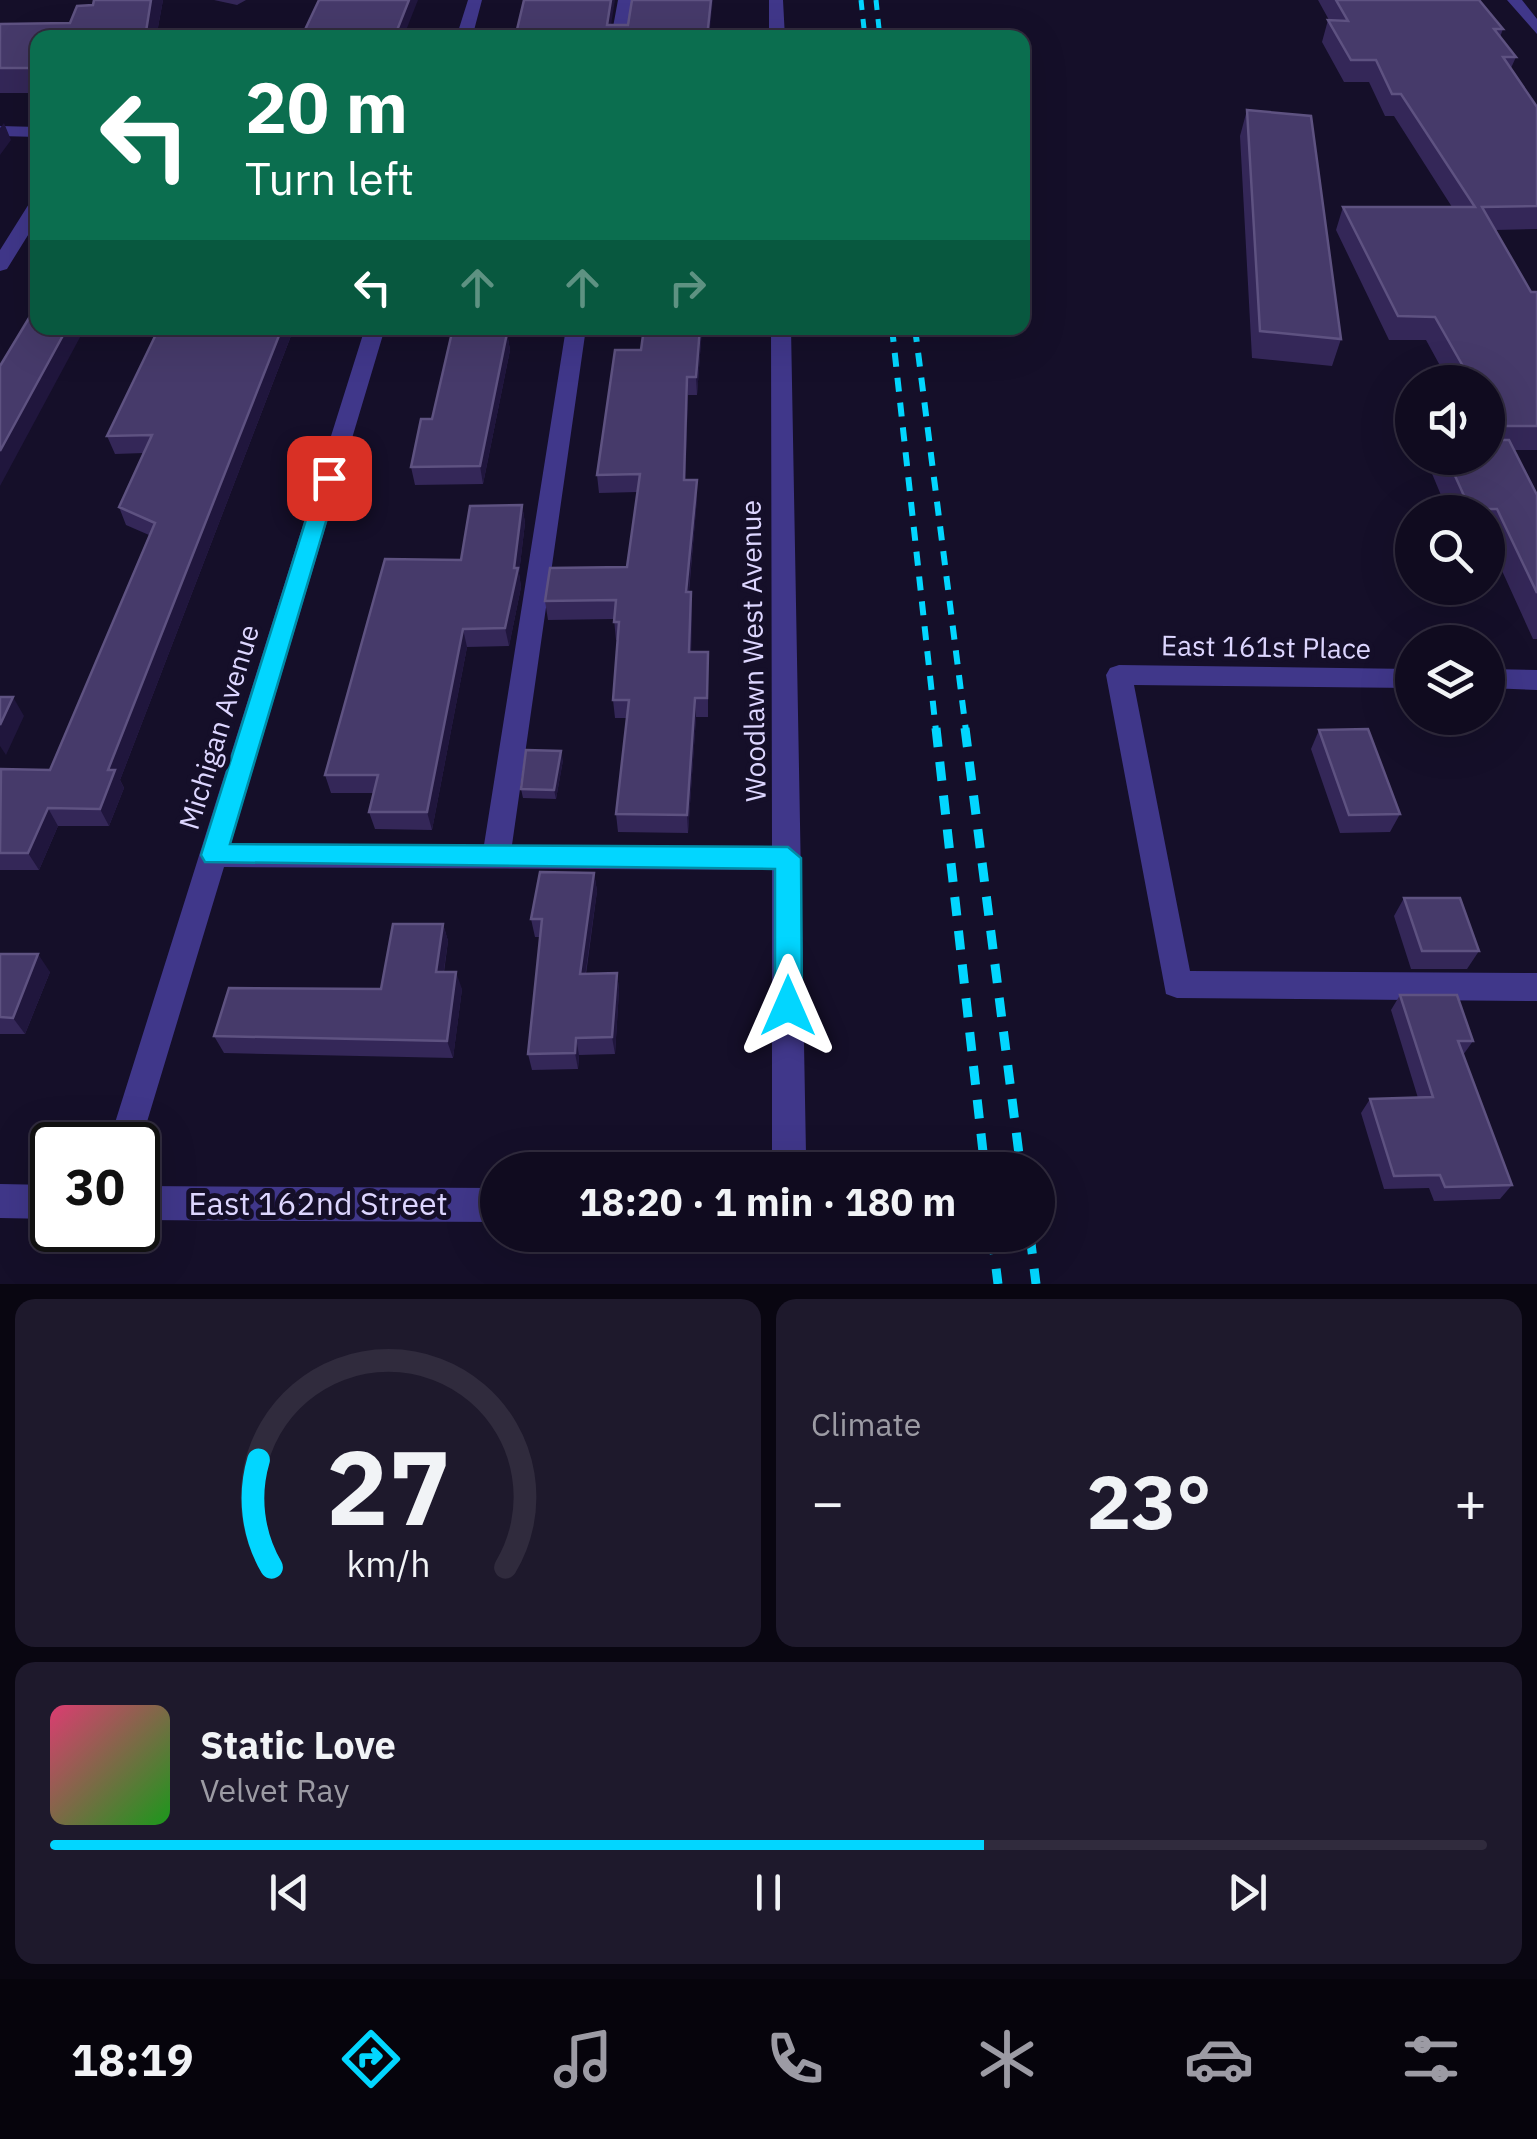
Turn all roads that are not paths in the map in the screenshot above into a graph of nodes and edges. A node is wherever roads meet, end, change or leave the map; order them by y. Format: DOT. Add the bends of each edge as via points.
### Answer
graph roads {
  1 [pos="476,0"];
  2 [pos="625,0"];
  3 [pos="776,0"];
  4 [pos="1514,0"];
  5 [pos="1537,29"];
  6 [pos="467,30"];
  7 [pos="620,30"];
  8 [pos="777,30"];
  9 [pos="0,131"];
  10 [pos="30,132"];
  11 [pos="30,216"];
  12 [pos="0,264"];
  13 [pos="373,335"];
  14 [pos="575,335"];
  15 [pos="781,335"];
  16 [pos="1395,678"];
  17 [pos="1505,679"];
  18 [pos="1537,680"];
  19 [pos="214,855"];
  20 [pos="496,856"];
  21 [pos="788,858"];
  22 [pos="1537,987"];
  23 [pos="131,1122"];
  24 [pos="784,1152"];
  25 [pos="0,1201"];
  26 [pos="30,1202"];
  27 [pos="160,1203"];
  28 [pos="480,1205"];
  1 -- 6 [label="street"];
  2 -- 7 [label="street"];
  3 -- 8 [label="street"];
  4 -- 5 [label="street"];
  9 -- 10 [label="street"];
  11 -- 12 [label="street"];
  13 -- 19 [label="street, Michigan Avenue"];
  14 -- 20 [label="street"];
  15 -- 21 [label="street, Woodlawn West Avenue"];
  16 -- 22 [label="street, East 161st Place" via="1119,675 1177,984"];
  17 -- 18 [label="street"];
  19 -- 20 [label="street"];
  19 -- 23 [label="street, Michigan Avenue"];
  20 -- 21 [label="street"];
  21 -- 24 [label="street, Woodlawn West Avenue"];
  25 -- 26 [label="street"];
  27 -- 28 [label="street, East 162nd Street"];
}
